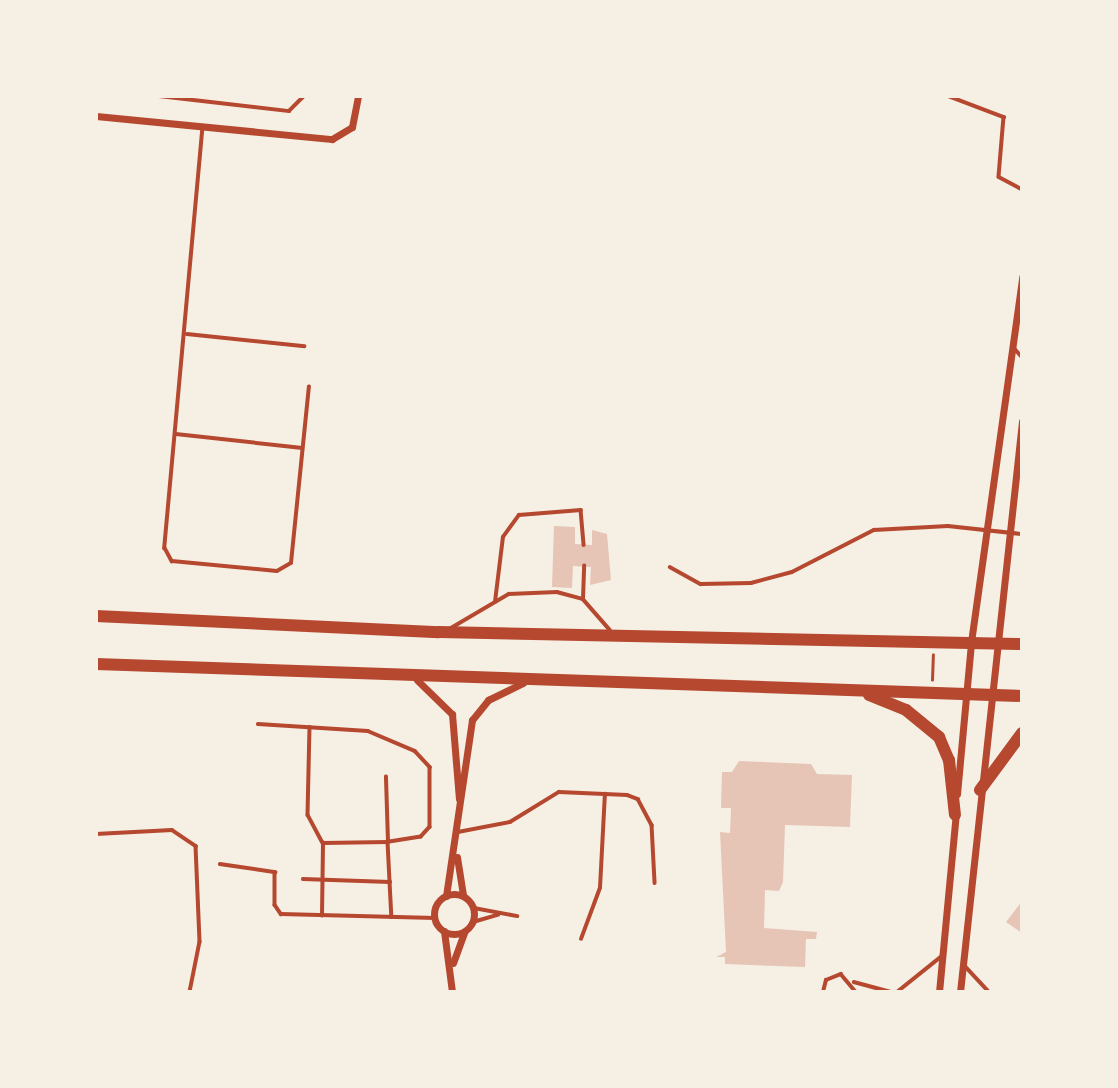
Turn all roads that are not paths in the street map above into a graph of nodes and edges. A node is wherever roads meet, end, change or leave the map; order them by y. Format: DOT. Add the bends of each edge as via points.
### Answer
graph roads {
  1 [pos="159,96"];
  2 [pos="304,96"];
  3 [pos="358,96"];
  4 [pos="948,96"];
  5 [pos="96,116"];
  6 [pos="203,127"];
  7 [pos="1022,189"];
  8 [pos="1022,277"];
  9 [pos="187,334"];
  10 [pos="1011,344"];
  11 [pos="303,346"];
  12 [pos="1022,357"];
  13 [pos="309,387"];
  14 [pos="1022,421"];
  15 [pos="176,434"];
  16 [pos="302,448"];
  17 [pos="988,529"];
  18 [pos="1005,532"];
  19 [pos="1022,534"];
  20 [pos="584,545"];
  21 [pos="584,566"];
  22 [pos="670,567"];
  23 [pos="583,599"];
  24 [pos="495,604"];
  25 [pos="96,615"];
  26 [pos="439,632"];
  27 [pos="620,637"];
  28 [pos="971,642"];
  29 [pos="995,643"];
  30 [pos="1022,644"];
  31 [pos="96,664"];
  32 [pos="417,680"];
  33 [pos="523,683"];
  34 [pos="856,691"];
  35 [pos="967,693"];
  36 [pos="990,694"];
  37 [pos="1022,696"];
  38 [pos="258,724"];
  39 [pos="310,727"];
  40 [pos="1022,733"];
  41 [pos="386,777"];
  42 [pos="980,790"];
  43 [pos="605,794"];
  44 [pos="459,800"];
  45 [pos="955,815"];
  46 [pos="458,832"];
  47 [pos="96,834"];
  48 [pos="388,842"];
  49 [pos="323,843"];
  50 [pos="457,856"];
  51 [pos="220,864"];
  52 [pos="303,879"];
  53 [pos="324,880"];
  54 [pos="390,882"];
  55 [pos="655,883"];
  56 [pos="446,896"];
  57 [pos="463,896"];
  58 [pos="474,908"];
  59 [pos="498,915"];
  60 [pos="322,916"];
  61 [pos="517,916"];
  62 [pos="392,917"];
  63 [pos="435,918"];
  64 [pos="473,922"];
  65 [pos="444,931"];
  66 [pos="464,932"];
  67 [pos="581,939"];
  68 [pos="942,956"];
  69 [pos="453,963"];
  70 [pos="963,964"];
  71 [pos="854,982"];
  72 [pos="190,992"];
  73 [pos="452,992"];
  74 [pos="823,992"];
  75 [pos="856,992"];
  76 [pos="891,992"];
  77 [pos="897,992"];
  78 [pos="939,992"];
  79 [pos="960,992"];
  80 [pos="989,992"];
  1 -- 2 [label="lane" via="289,111"];
  3 -- 6 [label="street" via="352,127 332,139"];
  4 -- 7 [label="lane" via="1004,117 999,177"];
  5 -- 6 [label="street"];
  6 -- 9 [label="lane"];
  8 -- 10 [label="street"];
  9 -- 11 [label="lane"];
  9 -- 15 [label="lane"];
  10 -- 12 [label="lane"];
  10 -- 17 [label="street"];
  13 -- 16 [label="lane"];
  14 -- 18 [label="street"];
  15 -- 16 [label="lane"];
  15 -- 16 [label="lane" via="166,556 193,564 285,569"];
  17 -- 18 [label="lane"];
  17 -- 22 [label="lane" via="874,530 792,572 751,583 701,584"];
  17 -- 28 [label="street"];
  18 -- 19 [label="lane"];
  18 -- 29 [label="street"];
  20 -- 24 [label="lane" via="581,510 519,515 503,537"];
  21 -- 23 [label="lane"];
  23 -- 24 [label="lane" via="519,592"];
  23 -- 27 [label="lane"];
  24 -- 26 [label="lane"];
  25 -- 26 [label="main road"];
  26 -- 27 [label="main road"];
  27 -- 28 [label="main road"];
  28 -- 29 [label="main road"];
  28 -- 35 [label="street"];
  29 -- 30 [label="main road"];
  29 -- 36 [label="street"];
  31 -- 32 [label="main road"];
  32 -- 33 [label="main road"];
  32 -- 44 [label="street" via="452,714"];
  33 -- 34 [label="main road"];
  33 -- 44 [label="street" via="488,700 473,716"];
  34 -- 35 [label="main road"];
  34 -- 45 [label="main road" via="901,707 939,737 950,760"];
  35 -- 36 [label="main road"];
  35 -- 45 [label="street"];
  36 -- 37 [label="main road"];
  36 -- 42 [label="street"];
  38 -- 39 [label="lane"];
  39 -- 48 [label="lane" via="368,731 415,751 430,766 428,833"];
  39 -- 49 [label="lane" via="308,815"];
  40 -- 42 [label="main road"];
  41 -- 48 [label="lane"];
  42 -- 70 [label="street"];
  43 -- 46 [label="lane" via="547,795 510,822"];
  43 -- 55 [label="lane" via="638,799 646,811"];
  43 -- 67 [label="lane" via="600,888"];
  44 -- 46 [label="street"];
  45 -- 68 [label="street"];
  46 -- 50 [label="street"];
  47 -- 72 [label="lane" via="172,830 196,846 200,943"];
  48 -- 49 [label="lane"];
  48 -- 54 [label="lane"];
  49 -- 53 [label="lane"];
  50 -- 56 [label="street"];
  50 -- 57 [label="street"];
  51 -- 60 [label="lane" via="270,868 277,911"];
  52 -- 53 [label="lane"];
  53 -- 54 [label="lane"];
  53 -- 60 [label="lane"];
  54 -- 62 [label="lane"];
  56 -- 57 [label="street"];
  56 -- 63 [label="street"];
  57 -- 58 [label="street"];
  58 -- 59 [label="lane"];
  58 -- 64 [label="street"];
  59 -- 61 [label="lane"];
  59 -- 64 [label="lane"];
  60 -- 62 [label="lane"];
  62 -- 63 [label="lane"];
  63 -- 65 [label="street"];
  64 -- 66 [label="street"];
  65 -- 66 [label="street"];
  65 -- 69 [label="street"];
  66 -- 69 [label="street"];
  68 -- 77 [label="lane"];
  68 -- 78 [label="street"];
  69 -- 73 [label="street"];
  70 -- 79 [label="street"];
  70 -- 80 [label="lane"];
  71 -- 74 [label="lane" via="835,974"];
  71 -- 75 [label="lane"];
  71 -- 76 [label="lane"];
}
